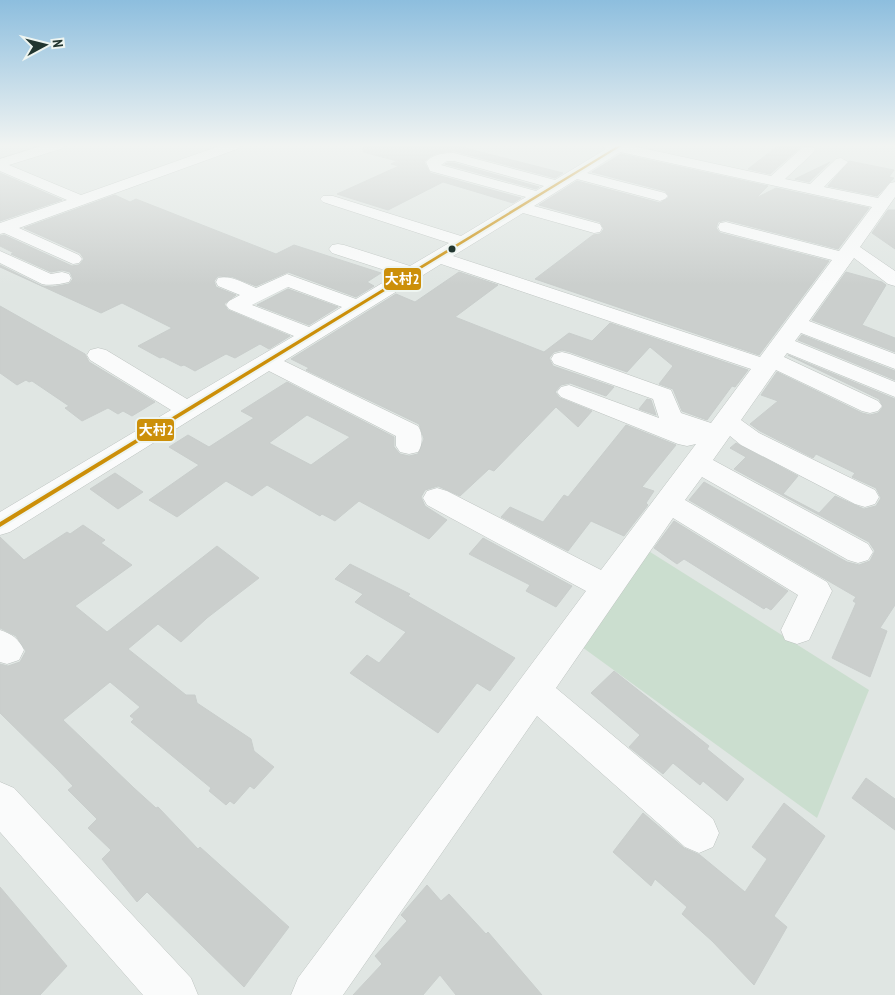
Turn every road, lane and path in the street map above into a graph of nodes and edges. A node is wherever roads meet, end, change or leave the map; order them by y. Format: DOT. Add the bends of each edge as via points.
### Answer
graph roads {
  1 [pos="60,191"];
  2 [pos="104,191"];
  3 [pos="503,191"];
  4 [pos="546,191"];
  5 [pos="642,191"];
  6 [pos="835,191"];
  7 [pos="889,195"];
  8 [pos="660,196"];
  9 [pos="328,198"];
  10 [pos="80,200"];
  11 [pos="530,201"];
  12 [pos="726,227"];
  13 [pos="2,228"];
  14 [pos="594,228"];
  15 [pos="463,242"];
  16 [pos="338,249"];
  17 [pos="848,254"];
  18 [pos="0,256"];
  19 [pos="439,257"];
  20 [pos="73,259"];
  21 [pos="413,273"];
  22 [pos="62,278"];
  23 [pos="895,280"];
  24 [pos="225,282"];
  25 [pos="256,295"];
  26 [pos="357,306"];
  27 [pos="311,335"];
  28 [pos="780,349"];
  29 [pos="98,355"];
  30 [pos="562,358"];
  31 [pos="268,362"];
  32 [pos="895,362"];
  33 [pos="895,390"];
  34 [pos="569,392"];
  35 [pos="870,406"];
  36 [pos="188,410"];
  37 [pos="714,441"];
  38 [pos="409,446"];
  39 [pos="865,497"];
  40 [pos="437,498"];
  41 [pos="669,503"];
  42 [pos="0,525"];
  43 [pos="858,552"];
  44 [pos="608,588"];
  45 [pos="797,630"];
  46 [pos="534,691"];
  47 [pos="0,802"];
  48 [pos="699,832"];
  49 [pos="174,995"];
  50 [pos="316,995"];
  1 -- 10 [label="street"];
  2 -- 10 [label="street"];
  3 -- 11 [label="street"];
  4 -- 11 [label="street"];
  5 -- 8 [label="street"];
  6 -- 7 [label="street"];
  7 -- 17 [label="street"];
  9 -- 15 [label="street"];
  10 -- 13 [label="street"];
  11 -- 14 [label="street"];
  11 -- 15 [label="street"];
  12 -- 17 [label="street"];
  13 -- 20 [label="street"];
  15 -- 19 [label="street"];
  16 -- 21 [label="street"];
  17 -- 23 [label="street"];
  17 -- 28 [label="street"];
  18 -- 22 [label="street" via="49,280"];
  19 -- 21 [label="street"];
  19 -- 28 [label="street"];
  21 -- 26 [label="street"];
  24 -- 25 [label="street"];
  25 -- 26 [label="street" via="287,280"];
  25 -- 27 [label="street" via="236,305"];
  26 -- 27 [label="street"];
  27 -- 31 [label="street"];
  28 -- 32 [label="street"];
  28 -- 33 [label="street"];
  28 -- 35 [label="street"];
  28 -- 37 [label="street"];
  29 -- 36 [label="street"];
  30 -- 37 [label="street" via="663,395 671,418"];
  31 -- 36 [label="street"];
  31 -- 38 [label="street" via="409,432"];
  34 -- 37 [label="street"];
  36 -- 42 [label="street"];
  37 -- 39 [label="street" via="750,439"];
  37 -- 41 [label="street"];
  37 -- 43 [label="street"];
  40 -- 44 [label="street"];
  41 -- 44 [label="street"];
  41 -- 45 [label="street" via="816,591"];
  44 -- 46 [label="street"];
  46 -- 48 [label="street"];
  46 -- 50 [label="street"];
  47 -- 49 [label="street"];
}
